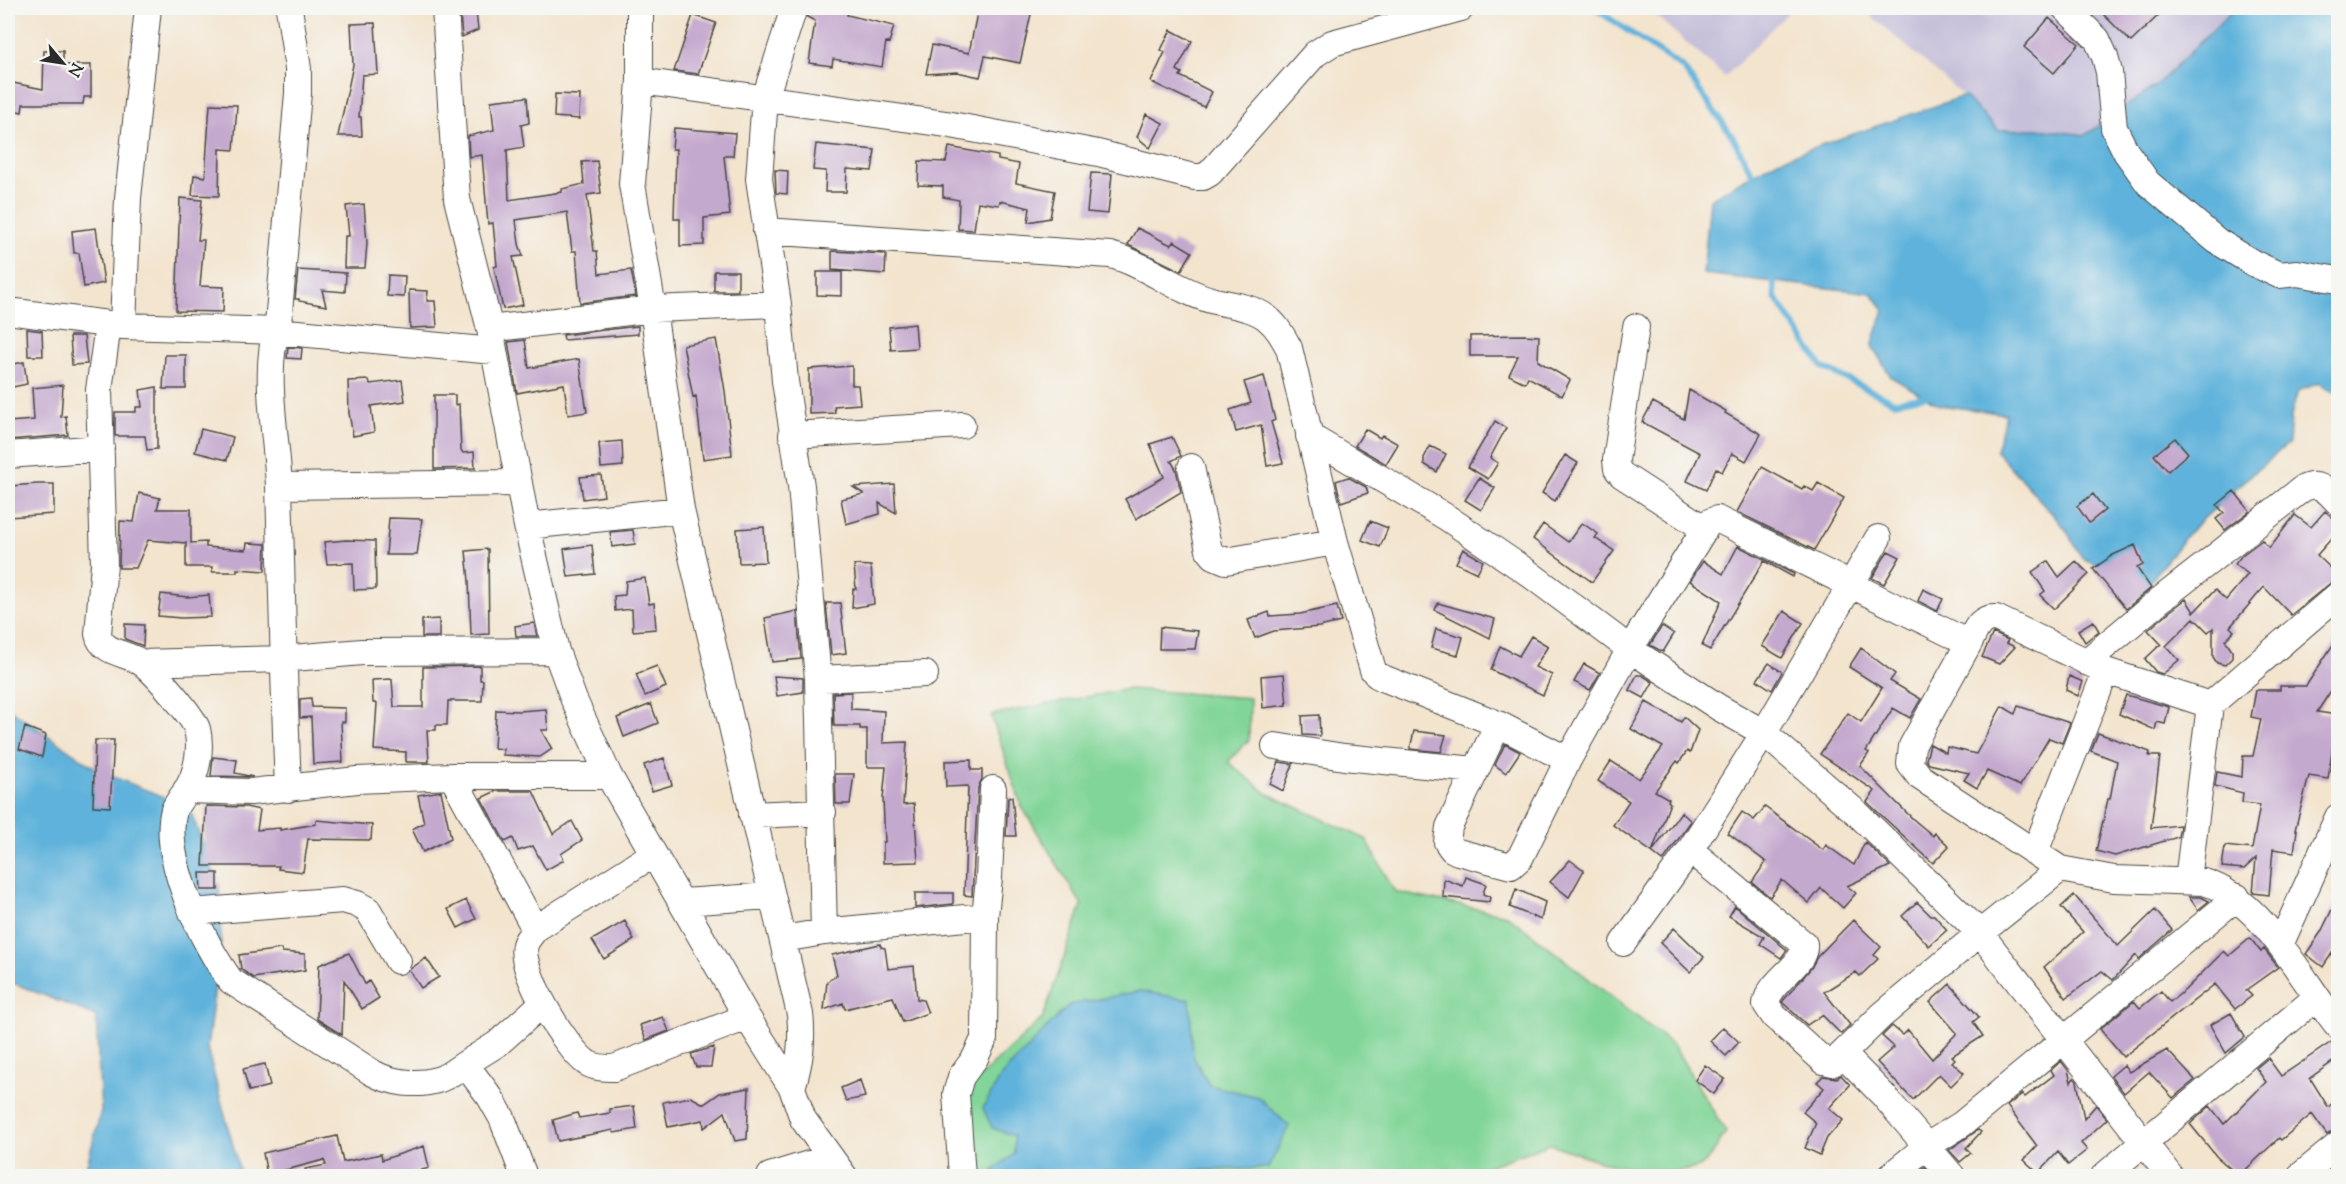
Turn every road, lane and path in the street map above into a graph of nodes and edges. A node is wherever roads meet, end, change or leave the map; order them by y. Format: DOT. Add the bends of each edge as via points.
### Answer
graph roads {
  1 [pos="148,8"];
  2 [pos="289,8"];
  3 [pos="445,8"];
  4 [pos="640,8"];
  5 [pos="794,8"];
  6 [pos="1461,8"];
  7 [pos="2065,8"];
  8 [pos="640,81"];
  9 [pos="765,98"];
  10 [pos="766,231"];
  11 [pos="2338,280"];
  12 [pos="778,304"];
  13 [pos="653,309"];
  14 [pos="8,311"];
  15 [pos="116,325"];
  16 [pos="1636,327"];
  17 [pos="276,331"];
  18 [pos="492,340"];
  19 [pos="962,425"];
  20 [pos="792,435"];
  21 [pos="1309,436"];
  22 [pos="100,448"];
  23 [pos="8,454"];
  24 [pos="1191,466"];
  25 [pos="519,483"];
  26 [pos="279,486"];
  27 [pos="2338,502"];
  28 [pos="681,510"];
  29 [pos="527,526"];
  30 [pos="1705,529"];
  31 [pos="1878,538"];
  32 [pos="1335,542"];
  33 [pos="1851,585"];
  34 [pos="2338,595"];
  35 [pos="1969,643"];
  36 [pos="1630,649"];
  37 [pos="556,651"];
  38 [pos="282,659"];
  39 [pos="142,663"];
  40 [pos="2096,667"];
  41 [pos="925,674"];
  42 [pos="818,679"];
  43 [pos="2210,705"];
  44 [pos="1498,724"];
  45 [pos="1764,733"];
  46 [pos="1275,746"];
  47 [pos="1568,760"];
  48 [pos="1475,770"];
  49 [pos="452,776"];
  50 [pos="609,776"];
  51 [pos="288,789"];
  52 [pos="993,789"];
  53 [pos="186,790"];
  54 [pos="823,812"];
  55 [pos="752,815"];
  56 [pos="2338,817"];
  57 [pos="1690,850"];
  58 [pos="2036,852"];
  59 [pos="652,855"];
  60 [pos="2060,868"];
  61 [pos="2188,880"];
  62 [pos="771,896"];
  63 [pos="2237,897"];
  64 [pos="683,902"];
  65 [pos="192,912"];
  66 [pos="984,916"];
  67 [pos="535,929"];
  68 [pos="824,932"];
  69 [pos="1980,933"];
  70 [pos="783,939"];
  71 [pos="1623,943"];
  72 [pos="2280,945"];
  73 [pos="398,961"];
  74 [pos="2316,998"];
  75 [pos="542,1004"];
  76 [pos="747,1017"];
  77 [pos="2338,1026"];
  78 [pos="2062,1041"];
  79 [pos="1843,1054"];
  80 [pos="465,1064"];
  81 [pos="792,1088"];
  82 [pos="2145,1143"];
  83 [pos="2338,1145"];
  84 [pos="1928,1146"];
  85 [pos="836,1167"];
  86 [pos="524,1176"];
  87 [pos="770,1176"];
  88 [pos="962,1176"];
  89 [pos="1890,1176"];
  90 [pos="1953,1176"];
  91 [pos="2104,1176"];
  92 [pos="2170,1176"];
  93 [pos="2300,1176"];
  1 -- 15 [label="street"];
  2 -- 17 [label="street" via="298,93"];
  3 -- 18 [label="street" via="456,192"];
  4 -- 8 [label="street"];
  5 -- 9 [label="street"];
  6 -- 9 [label="street" via="1332,43 1315,54 1203,177 946,124"];
  7 -- 11 [label="street" via="2097,39 2109,72 2114,128 2148,183 2217,241 2253,263 2280,275 2297,273"];
  8 -- 9 [label="street"];
  8 -- 13 [label="street" via="632,184"];
  9 -- 10 [label="street" via="759,179"];
  10 -- 12 [label="street"];
  10 -- 21 [label="street" via="1122,258 1189,292 1250,309 1267,318 1289,348"];
  12 -- 13 [label="street"];
  12 -- 20 [label="street"];
  13 -- 18 [label="street"];
  13 -- 28 [label="street"];
  14 -- 15 [label="street"];
  15 -- 17 [label="street"];
  15 -- 22 [label="street" via="100,378"];
  16 -- 30 [label="street" via="1617,468"];
  17 -- 18 [label="street"];
  17 -- 26 [label="street" via="271,347 271,374"];
  18 -- 25 [label="street"];
  19 -- 20 [label="street"];
  20 -- 42 [label="street" via="801,486"];
  21 -- 32 [label="street"];
  21 -- 36 [label="street" via="1446,517"];
  22 -- 23 [label="street"];
  22 -- 39 [label="street" via="104,564 99,641"];
  24 -- 32 [label="street" via="1209,550 1219,560"];
  25 -- 26 [label="street"];
  25 -- 29 [label="street"];
  26 -- 38 [label="street"];
  27 -- 40 [label="street" via="2318,485 2302,489 2160,600"];
  28 -- 29 [label="street"];
  28 -- 55 [label="street"];
  29 -- 37 [label="street"];
  30 -- 33 [label="street" via="1717,519"];
  30 -- 36 [label="street"];
  31 -- 33 [label="street"];
  32 -- 44 [label="street" via="1377,675"];
  33 -- 35 [label="street"];
  33 -- 45 [label="street"];
  34 -- 43 [label="street"];
  35 -- 40 [label="street" via="1980,622 1996,618"];
  35 -- 58 [label="street" via="1912,746 1910,764 1920,777"];
  36 -- 45 [label="street"];
  36 -- 47 [label="street"];
  37 -- 38 [label="street" via="362,652"];
  37 -- 50 [label="street"];
  38 -- 39 [label="street"];
  38 -- 51 [label="street"];
  39 -- 53 [label="street" via="192,717 197,730 197,766"];
  40 -- 43 [label="street"];
  40 -- 58 [label="street"];
  41 -- 42 [label="street"];
  42 -- 54 [label="street"];
  43 -- 61 [label="street"];
  44 -- 47 [label="street"];
  44 -- 48 [label="street"];
  45 -- 57 [label="street"];
  45 -- 69 [label="street" via="1858,814"];
  46 -- 48 [label="street"];
  47 -- 48 [label="street" via="1520,858 1511,866 1458,852 1447,843 1449,827"];
  49 -- 50 [label="street"];
  49 -- 51 [label="street" via="357,780"];
  49 -- 67 [label="street"];
  50 -- 59 [label="street"];
  51 -- 53 [label="street"];
  52 -- 66 [label="street"];
  53 -- 65 [label="street" via="174,810 172,827 175,856"];
  54 -- 55 [label="street"];
  54 -- 68 [label="street"];
  55 -- 62 [label="street"];
  56 -- 72 [label="street"];
  57 -- 71 [label="street"];
  57 -- 79 [label="street" via="1804,944 1803,955 1772,988 1766,1004 1824,1061 1833,1063"];
  58 -- 60 [label="street"];
  59 -- 64 [label="street"];
  59 -- 67 [label="street"];
  60 -- 61 [label="street" via="2114,879"];
  60 -- 69 [label="street"];
  61 -- 63 [label="street" via="2216,885"];
  62 -- 64 [label="street"];
  62 -- 70 [label="street"];
  63 -- 72 [label="street"];
  63 -- 78 [label="street"];
  64 -- 76 [label="street"];
  65 -- 73 [label="street" via="342,900 368,910"];
  65 -- 80 [label="street" via="231,981 382,1078 400,1082 438,1080"];
  66 -- 68 [label="street"];
  66 -- 88 [label="street" via="984,1039 961,1077 956,1094"];
  67 -- 75 [label="street" via="525,945 525,961"];
  68 -- 70 [label="street"];
  69 -- 78 [label="street"];
  69 -- 79 [label="street" via="1881,1016"];
  70 -- 81 [label="street" via="802,1037"];
  72 -- 74 [label="street"];
  74 -- 77 [label="street"];
  74 -- 82 [label="street"];
  75 -- 76 [label="street" via="575,1052 599,1068 614,1068"];
  75 -- 80 [label="street" via="497,1044"];
  76 -- 81 [label="street"];
  78 -- 82 [label="street"];
  78 -- 84 [label="street" via="1962,1124"];
  79 -- 84 [label="street"];
  80 -- 86 [label="street" via="490,1097"];
  81 -- 85 [label="street" via="803,1119"];
  82 -- 91 [label="street"];
  82 -- 92 [label="street"];
  83 -- 93 [label="street"];
  84 -- 89 [label="street"];
  84 -- 90 [label="street"];
  85 -- 87 [label="street"];
}
